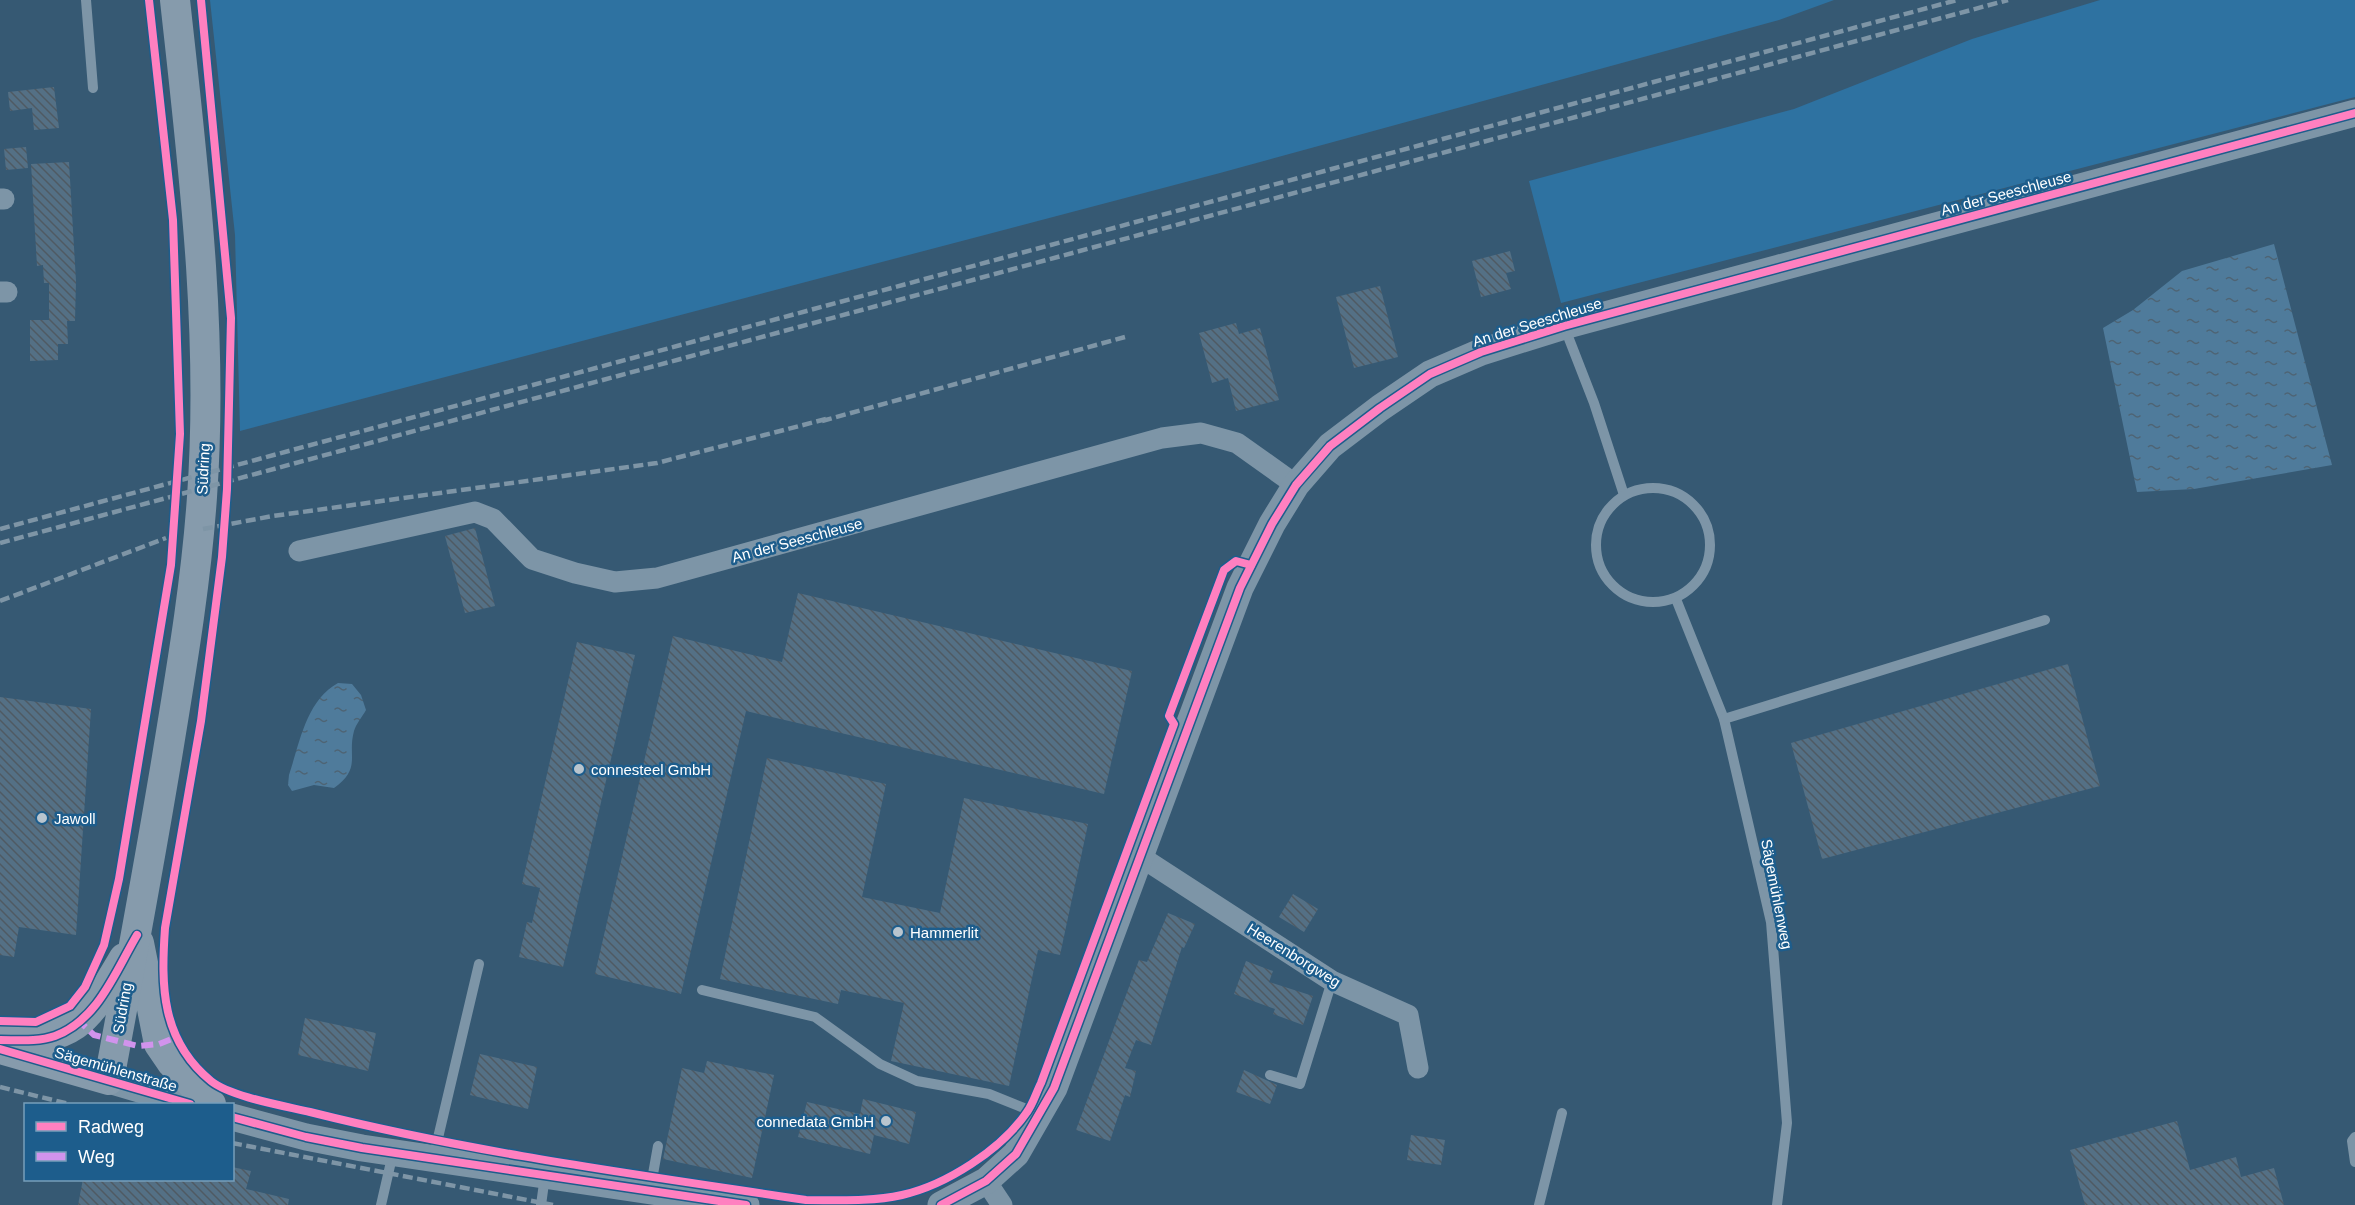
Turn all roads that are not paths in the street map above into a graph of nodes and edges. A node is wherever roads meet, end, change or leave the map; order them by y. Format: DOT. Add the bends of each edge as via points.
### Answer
graph roads {
  1 [pos="87,0"];
  2 [pos="176,0"];
  3 [pos="93,88"];
  4 [pos="2355,114"];
  5 [pos="1564,326"];
  6 [pos="1296,485"];
  7 [pos="1624,495"];
  8 [pos="299,551"];
  9 [pos="1676,599"];
  10 [pos="2045,620"];
  11 [pos="1724,719"];
  12 [pos="1141,857"];
  13 [pos="137,935"];
  14 [pos="479,964"];
  15 [pos="1332,981"];
  16 [pos="702,990"];
  17 [pos="0,1040"];
  18 [pos="0,1049"];
  19 [pos="1418,1068"];
  20 [pos="1270,1075"];
  21 [pos="109,1080"];
  22 [pos="187,1103"];
  23 [pos="210,1103"];
  24 [pos="1562,1113"];
  25 [pos="1040,1114"];
  26 [pos="234,1118"];
  27 [pos="2355,1137"];
  28 [pos="658,1146"];
  29 [pos="393,1153"];
  30 [pos="433,1159"];
  31 [pos="2355,1162"];
  32 [pos="545,1176"];
  33 [pos="986,1181"];
  34 [pos="650,1191"];
  35 [pos="381,1205"];
  36 [pos="541,1205"];
  37 [pos="746,1205"];
  38 [pos="941,1205"];
  39 [pos="1002,1205"];
  40 [pos="1539,1205"];
  41 [pos="1777,1205"];
  1 -- 3 [label="lane"];
  2 -- 13 [label="main road, Südring" via="200,238 205,428 196,561"];
  4 -- 5 [label="street, An der Seeschleuse"];
  5 -- 6 [label="street, An der Seeschleuse" via="1481,352 1430,374 1330,446"];
  5 -- 7 [label="lane"];
  6 -- 8 [label="street, An der Seeschleuse" via="1237,443 1200,433 1162,438 657,578 615,582 532,559 493,519 475,512"];
  6 -- 12 [label="street, An der Seeschleuse" via="1240,588"];
  7 -- 9 [label="lane" via="1610,506 1599,523 1595,544 1601,572 1619,592 1643,602"];
  7 -- 9 [label="lane" via="1660,487 1681,494 1697,507 1706,524 1710,559 1699,581"];
  9 -- 11 [label="lane, Sägemühlenweg"];
  10 -- 11 [label="lane"];
  11 -- 41 [label="lane, Sägemühlenweg" via="1770,922 1787,1123"];
  12 -- 15 [label="street, Heerenborgweg"];
  12 -- 25 [label="street, An der Seeschleuse" via="1054,1088"];
  13 -- 17 [label="main road, Südring" via="93,1011 79,1024 54,1036"];
  13 -- 21 [label="main road, Südring"];
  13 -- 23 [label="main road" via="159,1044"];
  14 -- 30 [label="lane"];
  15 -- 19 [label="street, Heerenborgweg" via="1408,1015"];
  15 -- 20 [label="lane" via="1300,1084"];
  16 -- 25 [label="lane" via="815,1017 880,1064 917,1081 989,1094"];
  18 -- 21 [label="main road, Sägemühlenstraße"];
  21 -- 22 [label="street, Sägemühlenstraße"];
  24 -- 40 [label="lane"];
  25 -- 33 [label="street, An der Seeschleuse" via="1016,1154"];
  26 -- 29 [label="street" via="306,1137"];
  27 -- 31 [label="lane"];
  28 -- 34 [label="lane"];
  29 -- 30 [label="street"];
  29 -- 35 [label="lane"];
  30 -- 32 [label="street"];
  32 -- 34 [label="street"];
  32 -- 36 [label="lane"];
  33 -- 38 [label="street"];
  33 -- 39 [label="street"];
  34 -- 37 [label="street"];
}
